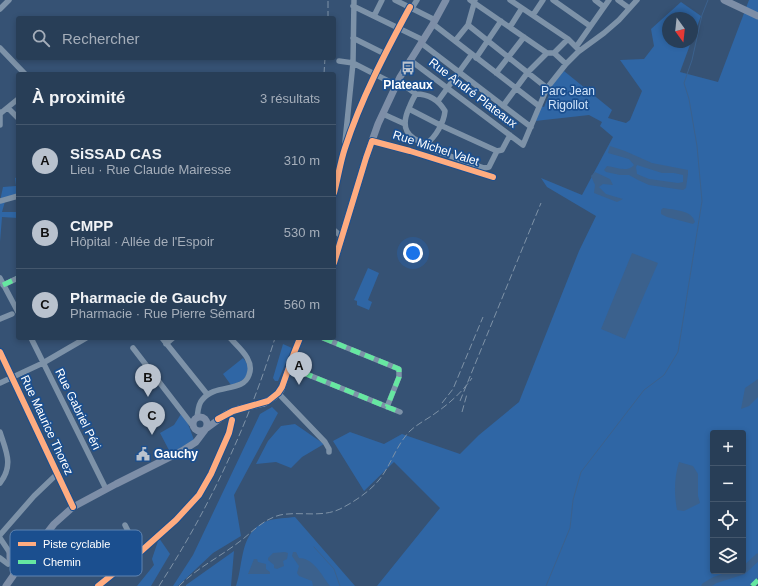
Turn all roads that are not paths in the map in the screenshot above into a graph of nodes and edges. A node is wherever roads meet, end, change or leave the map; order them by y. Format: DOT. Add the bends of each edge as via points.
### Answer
graph roads {
  1 [pos="9,0"];
  2 [pos="382,0"];
  3 [pos="395,0"];
  4 [pos="417,0"];
  5 [pos="446,0"];
  6 [pos="510,0"];
  7 [pos="543,0"];
  8 [pos="553,0"];
  9 [pos="595,0"];
  10 [pos="609,0"];
  11 [pos="618,0"];
  12 [pos="637,0"];
  13 [pos="724,0"];
  14 [pos="473,1"];
  15 [pos="354,3"];
  16 [pos="604,7"];
  17 [pos="411,8"];
  18 [pos="522,8"];
  19 [pos="630,8"];
  20 [pos="0,9"];
  21 [pos="533,15"];
  22 [pos="374,16"];
  23 [pos="758,16"];
  24 [pos="434,22"];
  25 [pos="501,22"];
  26 [pos="468,25"];
  27 [pos="590,26"];
  28 [pos="510,27"];
  29 [pos="398,28"];
  30 [pos="524,37"];
  31 [pos="353,38"];
  32 [pos="568,39"];
  33 [pos="455,41"];
  34 [pos="422,42"];
  35 [pos="489,42"];
  36 [pos="0,48"];
  37 [pos="578,49"];
  38 [pos="547,53"];
  39 [pos="554,53"];
  40 [pos="384,54"];
  41 [pos="474,56"];
  42 [pos="508,57"];
  43 [pos="410,60"];
  44 [pos="339,61"];
  45 [pos="353,63"];
  46 [pos="566,64"];
  47 [pos="23,72"];
  48 [pos="459,72"];
  49 [pos="528,72"];
  50 [pos="496,73"];
  51 [pos="374,74"];
  52 [pos="397,83"];
  53 [pos="447,87"];
  54 [pos="516,88"];
  55 [pos="547,88"];
  56 [pos="416,94"];
  57 [pos="16,101"];
  58 [pos="438,101"];
  59 [pos="503,106"];
  60 [pos="539,106"];
  61 [pos="8,108"];
  62 [pos="409,109"];
  63 [pos="0,113"];
  64 [pos="383,114"];
  65 [pos="16,116"];
  66 [pos="0,121"];
  67 [pos="404,124"];
  68 [pos="0,125"];
  69 [pos="440,125"];
  70 [pos="531,127"];
  71 [pos="510,135"];
  72 [pos="372,141"];
  73 [pos="426,144"];
  74 [pos="345,149"];
  75 [pos="497,151"];
  76 [pos="492,177"];
  77 [pos="336,185"];
  78 [pos="16,197"];
  79 [pos="0,201"];
  80 [pos="336,232"];
  81 [pos="342,237"];
  82 [pos="336,256"];
  83 [pos="0,278"];
  84 [pos="16,279"];
  85 [pos="3,285"];
  86 [pos="16,311"];
  87 [pos="16,313"];
  88 [pos="0,320"];
  89 [pos="32,340"];
  90 [pos="83,340"];
  91 [pos="163,340"];
  92 [pos="171,340"];
  93 [pos="232,340"];
  94 [pos="299,340"];
  95 [pos="328,340"];
  96 [pos="166,344"];
  97 [pos="133,348"];
  98 [pos="0,352"];
  99 [pos="43,363"];
  100 [pos="289,367"];
  101 [pos="12,378"];
  102 [pos="0,384"];
  103 [pos="278,393"];
  104 [pos="207,394"];
  105 [pos="387,407"];
  106 [pos="400,412"];
  107 [pos="218,419"];
  108 [pos="232,420"];
  109 [pos="198,421"];
  110 [pos="206,429"];
  111 [pos="0,432"];
  112 [pos="191,445"];
  113 [pos="329,452"];
  114 [pos="57,474"];
  115 [pos="0,483"];
  116 [pos="106,489"];
  117 [pos="74,507"];
  118 [pos="125,525"];
  119 [pos="50,530"];
  120 [pos="127,530"];
  121 [pos="0,535"];
  122 [pos="0,538"];
  123 [pos="10,548"];
  124 [pos="142,551"];
  125 [pos="0,558"];
  126 [pos="10,559"];
  127 [pos="13,576"];
  128 [pos="111,576"];
  129 [pos="6,586"];
  130 [pos="98,586"];
  1 -- 20 [label="street"];
  2 -- 22 [label="street"];
  3 -- 17 [label="street"];
  4 -- 17 [label="street"];
  5 -- 24 [label="main road"];
  6 -- 18 [label="street"];
  7 -- 21 [label="street"];
  8 -- 27 [label="street"];
  9 -- 16 [label="street"];
  10 -- 16 [label="street"];
  11 -- 19 [label="street"];
  12 -- 19 [label="street"];
  13 -- 23 [label="main road"];
  14 -- 25 [label="street"];
  14 -- 26 [label="street"];
  15 -- 22 [label="street"];
  15 -- 31 [label="street"];
  16 -- 27 [label="street"];
  17 -- 24 [label="street"];
  17 -- 29 [label="street"];
  18 -- 21 [label="street"];
  18 -- 28 [label="street"];
  19 -- 37 [label="street" via="604,33"];
  21 -- 32 [label="street"];
  22 -- 29 [label="street"];
  24 -- 33 [label="street"];
  24 -- 34 [label="main road"];
  25 -- 28 [label="street"];
  25 -- 35 [label="street"];
  26 -- 33 [label="street"];
  26 -- 35 [label="street"];
  27 -- 37 [label="street"];
  28 -- 30 [label="street"];
  29 -- 34 [label="street"];
  29 -- 40 [label="street"];
  30 -- 38 [label="street"];
  30 -- 42 [label="street"];
  31 -- 40 [label="street"];
  31 -- 45 [label="street"];
  32 -- 37 [label="street"];
  32 -- 39 [label="street"];
  33 -- 41 [label="street"];
  34 -- 43 [label="main road"];
  34 -- 48 [label="street"];
  35 -- 41 [label="street"];
  35 -- 42 [label="street"];
  36 -- 47 [label="street"];
  37 -- 46 [label="street"];
  38 -- 39 [label="street"];
  38 -- 49 [label="street"];
  39 -- 46 [label="street"];
  40 -- 51 [label="street"];
  41 -- 48 [label="street"];
  41 -- 50 [label="street"];
  42 -- 49 [label="street"];
  42 -- 50 [label="street"];
  43 -- 52 [label="main road"];
  43 -- 53 [label="street, Rue André Plateaux"];
  44 -- 45 [label="street"];
  45 -- 51 [label="street"];
  45 -- 74 [label="street"];
  46 -- 55 [label="street"];
  48 -- 53 [label="street"];
  48 -- 59 [label="street"];
  49 -- 54 [label="street"];
  49 -- 55 [label="street"];
  50 -- 54 [label="street"];
  51 -- 52 [label="street"];
  51 -- 74 [label="street"];
  52 -- 56 [label="street"];
  52 -- 64 [label="main road"];
  53 -- 58 [label="street"];
  53 -- 71 [label="street, Rue André Plateaux"];
  54 -- 59 [label="street"];
  54 -- 60 [label="street"];
  55 -- 60 [label="street"];
  56 -- 58 [label="street" via="423,94"];
  56 -- 62 [label="street"];
  57 -- 61 [label="street"];
  58 -- 69 [label="street" via="445,111 445,118"];
  59 -- 70 [label="street"];
  60 -- 70 [label="street"];
  61 -- 63 [label="street"];
  61 -- 65 [label="street"];
  62 -- 67 [label="street"];
  62 -- 69 [label="street"];
  63 -- 66 [label="street"];
  64 -- 67 [label="street"];
  64 -- 72 [label="main road"];
  66 -- 68 [label="street"];
  67 -- 73 [label="street" via="410,136"];
  69 -- 73 [label="street"];
  69 -- 75 [label="street"];
  70 -- 71 [label="street, Rue André Plateaux" via="523,145"];
  71 -- 75 [label="street" via="502,150"];
  72 -- 76 [label="street, Rue Michel Valet"];
  72 -- 81 [label="main road"];
  73 -- 75 [label="street" via="433,150 484,168 489,167"];
  74 -- 77 [label="street"];
  78 -- 79 [label="street"];
  80 -- 81 [label="street"];
  81 -- 82 [label="main road"];
  83 -- 85 [label="street"];
  84 -- 85 [label="street"];
  85 -- 86 [label="street"];
  87 -- 88 [label="street"];
  89 -- 99 [label="street, Rue Gabriel Péri"];
  90 -- 99 [label="street"];
  91 -- 96 [label="street"];
  92 -- 96 [label="street"];
  93 -- 104 [label="street" via="249,362 250,373 244,382 236,386 217,389"];
  94 -- 100 [label="main road"];
  95 -- 105 [label="street" via="399,369 399,377"];
  96 -- 104 [label="street"];
  97 -- 109 [label="street" via="185,415"];
  98 -- 101 [label="street, Rue Maurice Thorez"];
  99 -- 101 [label="street"];
  99 -- 116 [label="street, Rue Gabriel Péri"];
  100 -- 103 [label="main road"];
  100 -- 105 [label="street"];
  101 -- 102 [label="street"];
  101 -- 114 [label="street, Rue Maurice Thorez"];
  103 -- 107 [label="main road, bridge" via="264,403 229,412"];
  103 -- 113 [label="street" via="325,442"];
  104 -- 109 [label="street" via="200,401"];
  105 -- 106 [label="street"];
  107 -- 109 [label="main road"];
  107 -- 110 [label="main road"];
  108 -- 124 [label="street" via="229,433 204,488 176,520"];
  109 -- 110 [label="main road" via="208,422"];
  109 -- 110 [label="main road" via="198,431"];
  109 -- 112 [label="main road"];
  110 -- 112 [label="main road"];
  111 -- 115 [label="street" via="8,460 7,472"];
  112 -- 116 [label="main road"];
  114 -- 117 [label="street, Rue Maurice Thorez"];
  114 -- 121 [label="street"];
  116 -- 117 [label="main road"];
  117 -- 119 [label="main road"];
  118 -- 120 [label="street"];
  122 -- 123 [label="street"];
  125 -- 126 [label="street"];
  127 -- 129 [label="main road"];
  128 -- 130 [label="street"];
}
